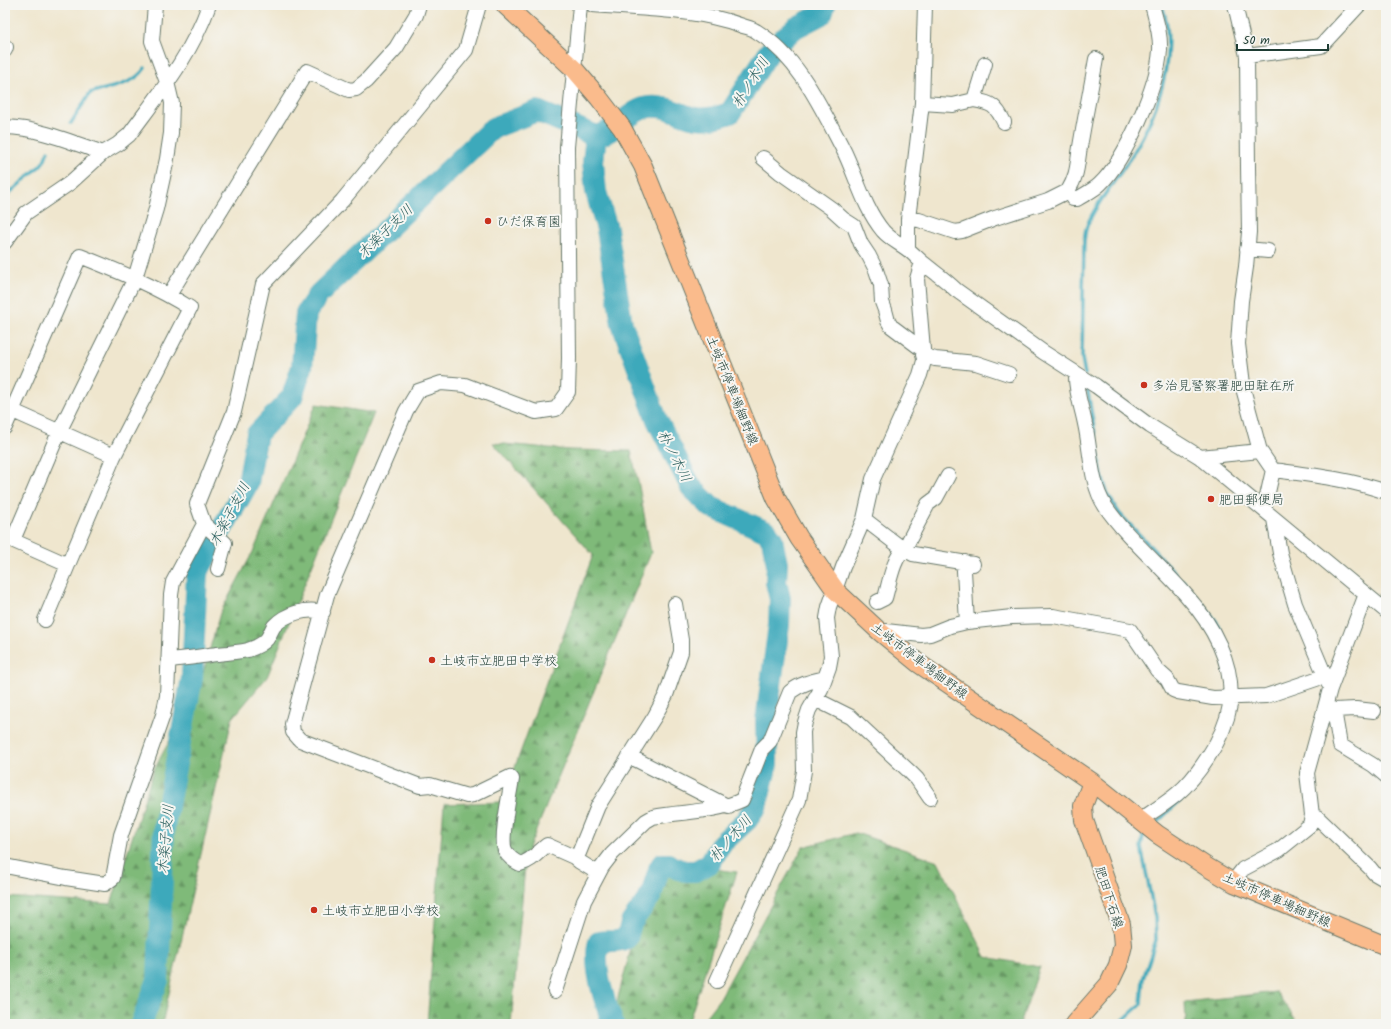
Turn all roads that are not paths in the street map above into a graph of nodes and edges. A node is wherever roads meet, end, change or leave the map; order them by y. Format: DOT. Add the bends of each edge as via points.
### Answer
graph roads {
  1 [pos="155,5"];
  2 [pos="209,5"];
  3 [pos="419,5"];
  4 [pos="479,5"];
  5 [pos="505,5"];
  6 [pos="580,5"];
  7 [pos="593,5"];
  8 [pos="925,5"];
  9 [pos="1152,5"];
  10 [pos="1235,5"];
  11 [pos="1358,5"];
  12 [pos="1247,56"];
  13 [pos="1096,59"];
  14 [pos="985,64"];
  15 [pos="575,70"];
  16 [pos="167,82"];
  17 [pos="974,100"];
  18 [pos="922,103"];
  19 [pos="1004,122"];
  20 [pos="5,127"];
  21 [pos="103,153"];
  22 [pos="762,158"];
  23 [pos="1068,191"];
  24 [pos="908,219"];
  25 [pos="5,242"];
  26 [pos="908,249"];
  27 [pos="1247,249"];
  28 [pos="1268,251"];
  29 [pos="922,262"];
  30 [pos="135,278"];
  31 [pos="169,295"];
  32 [pos="923,353"];
  33 [pos="1009,374"];
  34 [pos="1077,374"];
  35 [pos="13,411"];
  36 [pos="5,427"];
  37 [pos="59,432"];
  38 [pos="1260,451"];
  39 [pos="114,456"];
  40 [pos="1200,457"];
  41 [pos="1273,470"];
  42 [pos="948,476"];
  43 [pos="1386,492"];
  44 [pos="1269,514"];
  45 [pos="864,519"];
  46 [pos="204,524"];
  47 [pos="9,539"];
  48 [pos="902,549"];
  49 [pos="68,565"];
  50 [pos="218,570"];
  51 [pos="836,591"];
  52 [pos="1366,594"];
  53 [pos="877,602"];
  54 [pos="674,604"];
  55 [pos="1386,611"];
  56 [pos="323,612"];
  57 [pos="45,620"];
  58 [pos="967,622"];
  59 [pos="881,633"];
  60 [pos="168,660"];
  61 [pos="1324,676"];
  62 [pos="825,678"];
  63 [pos="1330,689"];
  64 [pos="1236,697"];
  65 [pos="815,699"];
  66 [pos="1330,708"];
  67 [pos="1374,711"];
  68 [pos="629,756"];
  69 [pos="1386,776"];
  70 [pos="1092,782"];
  71 [pos="930,798"];
  72 [pos="729,806"];
  73 [pos="1312,815"];
  74 [pos="1147,826"];
  75 [pos="574,857"];
  76 [pos="5,866"];
  77 [pos="598,873"];
  78 [pos="1386,880"];
  79 [pos="1234,883"];
  80 [pos="1386,946"];
  81 [pos="717,981"];
  82 [pos="555,991"];
  83 [pos="1074,1024"];
  1 -- 16 [label="street" via="152,41"];
  2 -- 16 [label="street" via="181,64"];
  3 -- 31 [label="street" via="416,15 396,48 356,89 349,90 307,71"];
  4 -- 46 [label="street" via="466,50 342,201 263,284 234,412 197,504"];
  5 -- 15 [label="main road, 土岐市停車場細野線"];
  6 -- 15 [label="street"];
  7 -- 26 [label="street" via="721,19 756,31 771,42 792,63 820,103 851,164 874,218 892,240"];
  8 -- 18 [label="street"];
  9 -- 23 [label="street" via="1160,50 1155,77 1140,118 1125,149 1100,184 1078,199 1073,199"];
  10 -- 12 [label="street"];
  11 -- 12 [label="street" via="1321,46"];
  12 -- 27 [label="street"];
  13 -- 23 [label="street" via="1078,169"];
  14 -- 17 [label="street"];
  15 -- 51 [label="main road, 土岐市停車場細野線" via="622,128 643,166 776,498 799,538"];
  15 -- 56 [label="street" via="568,147 568,392 556,409 536,412 464,385 441,383 418,391 403,418 327,595"];
  16 -- 21 [label="street" via="129,135"];
  16 -- 30 [label="street" via="172,103 167,159 156,209"];
  17 -- 18 [label="street" via="953,105"];
  17 -- 19 [label="street" via="995,107"];
  18 -- 24 [label="street"];
  20 -- 21 [label="street" via="23,128 50,135"];
  21 -- 25 [label="street" via="70,183 26,213"];
  22 -- 32 [label="street" via="854,226 876,270 888,320"];
  23 -- 24 [label="street" via="1048,201 962,231 955,232"];
  24 -- 26 [label="street"];
  26 -- 29 [label="street"];
  27 -- 28 [label="street"];
  27 -- 38 [label="street" via="1240,301 1238,344 1244,392"];
  29 -- 32 [label="street" via="916,279"];
  29 -- 34 [label="street" via="962,294"];
  30 -- 31 [label="street"];
  30 -- 35 [label="street" via="80,256"];
  30 -- 37 [label="street"];
  31 -- 39 [label="street" via="190,308"];
  32 -- 33 [label="street" via="935,358 976,363"];
  32 -- 45 [label="street" via="924,361 920,375 873,479"];
  34 -- 40 [label="street" via="1150,426"];
  34 -- 64 [label="street" via="1077,387 1099,494 1114,517 1186,596 1212,629"];
  35 -- 36 [label="street"];
  35 -- 37 [label="street"];
  37 -- 39 [label="street"];
  37 -- 47 [label="street"];
  38 -- 40 [label="street"];
  38 -- 41 [label="street"];
  39 -- 49 [label="street"];
  40 -- 44 [label="street"];
  41 -- 43 [label="street" via="1347,481"];
  41 -- 44 [label="street"];
  42 -- 48 [label="street"];
  44 -- 52 [label="street"];
  44 -- 61 [label="street" via="1295,604"];
  45 -- 48 [label="street"];
  45 -- 51 [label="street" via="843,567"];
  46 -- 50 [label="street" via="225,543"];
  46 -- 60 [label="street" via="173,582"];
  47 -- 49 [label="street"];
  48 -- 53 [label="street" via="885,598"];
  48 -- 58 [label="street" via="913,554 969,563 964,572"];
  49 -- 57 [label="street"];
  51 -- 59 [label="main road, 土岐市停車場細野線"];
  51 -- 62 [label="street" via="827,618 831,656"];
  52 -- 55 [label="street"];
  52 -- 63 [label="street"];
  54 -- 68 [label="street" via="682,640 681,652 666,694"];
  56 -- 60 [label="street" via="304,611 287,617 273,628 261,644 248,650"];
  56 -- 75 [label="street" via="292,724 293,732 300,740 420,786 430,785 467,796 510,777 512,779 504,848 511,859 520,864 524,863 547,845"];
  58 -- 59 [label="street" via="930,634 886,631"];
  58 -- 64 [label="street" via="1053,616 1130,630 1173,690 1213,698"];
  59 -- 70 [label="main road, 土岐市停車場細野線" via="918,662"];
  60 -- 76 [label="street" via="167,696 163,715 121,836 113,878 105,884"];
  61 -- 63 [label="street"];
  61 -- 64 [label="street" via="1266,696"];
  62 -- 65 [label="street"];
  62 -- 72 [label="street" via="805,683 790,692 770,741 762,749 742,800"];
  63 -- 66 [label="street"];
  64 -- 74 [label="street" via="1230,704 1220,736 1203,764"];
  65 -- 71 [label="street" via="851,717 917,779"];
  65 -- 81 [label="street" via="804,722 804,771 799,800"];
  66 -- 67 [label="street"];
  66 -- 69 [label="street" via="1340,745"];
  66 -- 73 [label="street" via="1307,773"];
  68 -- 72 [label="street"];
  68 -- 75 [label="street" via="598,806 579,853"];
  70 -- 74 [label="main road, 土岐市停車場細野線"];
  70 -- 83 [label="main road, 肥田下石線" via="1083,806 1084,820 1121,924 1123,945 1118,965 1109,984"];
  72 -- 77 [label="street" via="653,817 612,854"];
  73 -- 78 [label="street" via="1374,873"];
  73 -- 79 [label="street" via="1310,825 1279,850 1242,869"];
  74 -- 79 [label="main road, 土岐市停車場細野線"];
  75 -- 77 [label="street"];
  77 -- 82 [label="street" via="584,901"];
  79 -- 80 [label="main road, 土岐市停車場細野線"];
}
